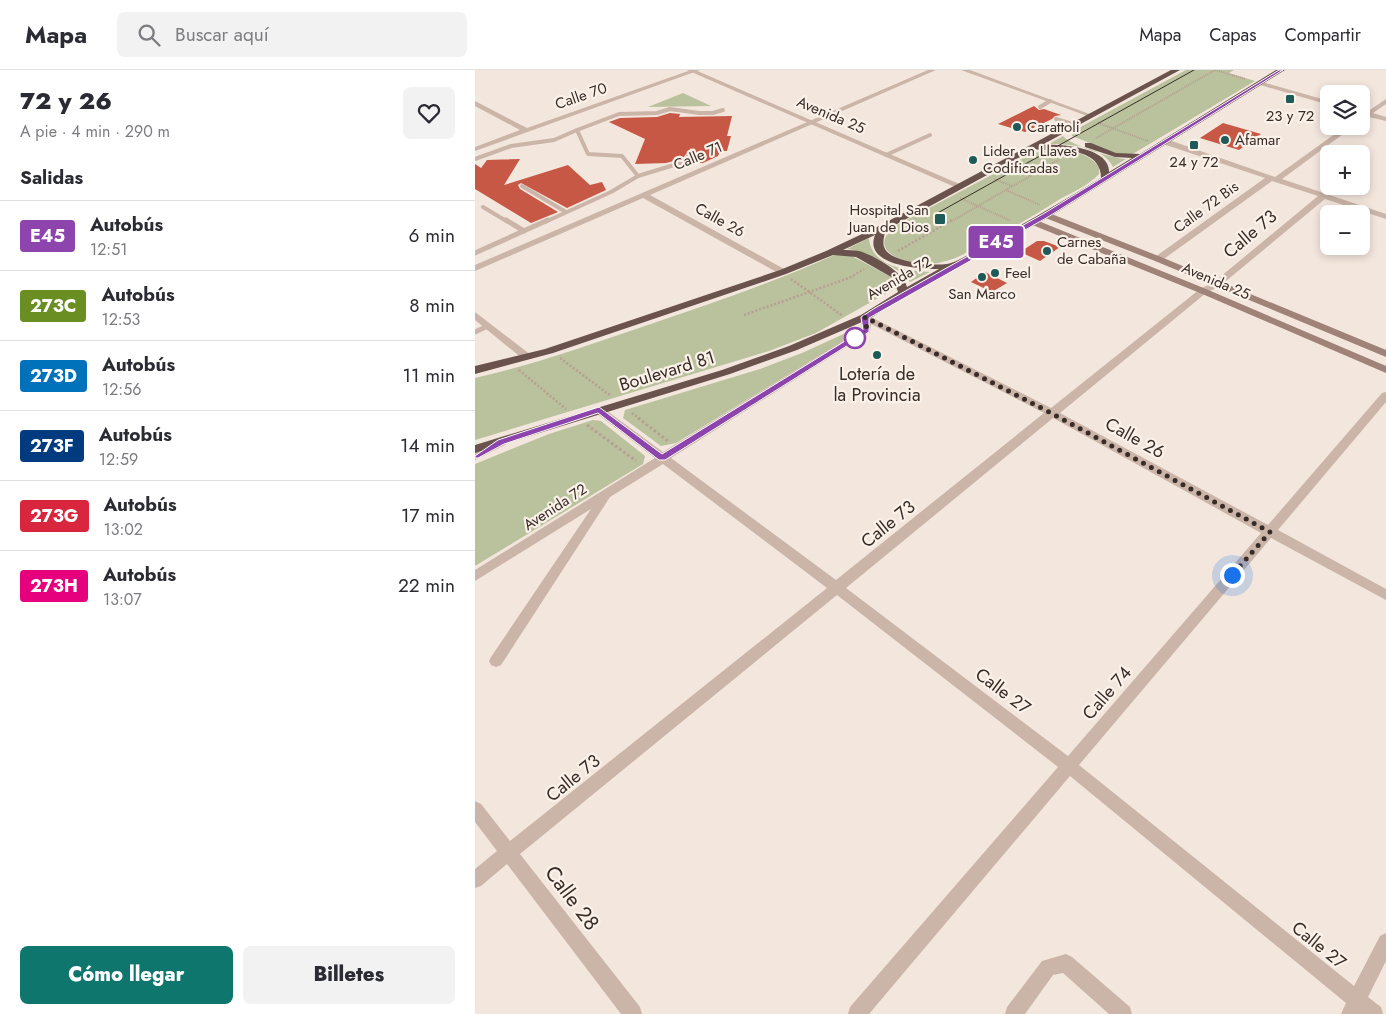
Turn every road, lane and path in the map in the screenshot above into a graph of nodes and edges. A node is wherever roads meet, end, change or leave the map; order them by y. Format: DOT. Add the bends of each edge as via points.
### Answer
graph roads {
  1 [pos="694,70"];
  2 [pos="933,70"];
  3 [pos="964,70"];
  4 [pos="1176,70"];
  5 [pos="1215,70"];
  6 [pos="1281,70"];
  7 [pos="1259,84"];
  8 [pos="1050,101"];
  9 [pos="1320,101"];
  10 [pos="1386,101"];
  11 [pos="475,103"];
  12 [pos="1040,107"];
  13 [pos="723,110"];
  14 [pos="1370,110"];
  15 [pos="1370,114"];
  16 [pos="1090,118"];
  17 [pos="1056,119"];
  18 [pos="1386,119"];
  19 [pos="810,122"];
  20 [pos="1076,125"];
  21 [pos="1112,128"];
  22 [pos="525,130"];
  23 [pos="577,130"];
  24 [pos="1066,130"];
  25 [pos="930,135"];
  26 [pos="1338,135"];
  27 [pos="1163,143"];
  28 [pos="1085,144"];
  29 [pos="1033,148"];
  30 [pos="475,149"];
  31 [pos="1077,150"];
  32 [pos="691,152"];
  33 [pos="886,155"];
  34 [pos="1141,156"];
  35 [pos="475,160"];
  36 [pos="638,176"];
  37 [pos="1105,178"];
  38 [pos="1273,179"];
  39 [pos="522,186"];
  40 [pos="960,186"];
  41 [pos="1006,190"];
  42 [pos="948,193"];
  43 [pos="643,195"];
  44 [pos="1323,196"];
  45 [pos="978,206"];
  46 [pos="483,208"];
  47 [pos="566,212"];
  48 [pos="1049,213"];
  49 [pos="1386,217"];
  50 [pos="929,224"];
  51 [pos="1029,224"];
  52 [pos="881,228"];
  53 [pos="524,231"];
  54 [pos="931,232"];
  55 [pos="475,253"];
  56 [pos="829,253"];
  57 [pos="887,257"];
  58 [pos="1158,259"];
  59 [pos="875,263"];
  60 [pos="954,266"];
  61 [pos="475,268"];
  62 [pos="783,272"];
  63 [pos="1217,284"];
  64 [pos="1203,291"];
  65 [pos="808,292"];
  66 [pos="903,293"];
  67 [pos="475,315"];
  68 [pos="744,315"];
  69 [pos="865,317"];
  70 [pos="851,323"];
  71 [pos="488,326"];
  72 [pos="475,332"];
  73 [pos="1386,354"];
  74 [pos="527,358"];
  75 [pos="475,370"];
  76 [pos="1386,370"];
  77 [pos="1386,395"];
  78 [pos="599,410"];
  79 [pos="1053,414"];
  80 [pos="501,442"];
  81 [pos="475,450"];
  82 [pos="475,456"];
  83 [pos="662,458"];
  84 [pos="609,491"];
  85 [pos="1270,532"];
  86 [pos="475,576"];
  87 [pos="837,588"];
  88 [pos="1386,595"];
  89 [pos="496,661"];
  90 [pos="1069,766"];
  91 [pos="475,809"];
  92 [pos="509,852"];
  93 [pos="475,880"];
  94 [pos="1386,942"];
  95 [pos="1353,1007"];
  96 [pos="633,1014"];
  97 [pos="857,1014"];
  98 [pos="1014,1014"];
  99 [pos="1123,1014"];
  100 [pos="1374,1014"];
  1 -- 19 [label="street, Avenida 25"];
  1 -- 22 [label="street, Calle 70"];
  2 -- 19 [label="street, Calle 71"];
  3 -- 8 [label="street"];
  4 -- 16 [label="highway"];
  5 -- 7 [label="path"];
  5 -- 21 [label="path"];
  6 -- 7 [label="highway, Avenida 72"];
  7 -- 9 [label="street"];
  7 -- 27 [label="highway, Avenida 72"];
  8 -- 12 [label="lane"];
  8 -- 16 [label="street"];
  10 -- 14 [label="street"];
  11 -- 22 [label="street"];
  13 -- 23 [label="lane" via="706,113 670,109 619,114"];
  15 -- 18 [label="street"];
  16 -- 20 [label="highway"];
  16 -- 21 [label="path"];
  17 -- 20 [label="lane"];
  19 -- 33 [label="street, Avenida 25"];
  19 -- 43 [label="street, Calle 71"];
  20 -- 24 [label="highway"];
  21 -- 27 [label="path"];
  21 -- 28 [label="path"];
  22 -- 30 [label="street, Calle 70"];
  23 -- 35 [label="lane" via="554,140 511,146"];
  23 -- 36 [label="lane" via="588,154 622,156"];
  24 -- 28 [label="highway" via="1071,139"];
  24 -- 29 [label="highway"];
  25 -- 33 [label="lane"];
  26 -- 38 [label="street"];
  27 -- 34 [label="highway, Avenida 72"];
  27 -- 38 [label="street"];
  28 -- 34 [label="highway" via="1115,155"];
  29 -- 31 [label="highway"];
  29 -- 40 [label="highway"];
  31 -- 37 [label="highway" via="1096,157 1104,164"];
  31 -- 41 [label="path"];
  32 -- 36 [label="lane" via="684,162"];
  33 -- 40 [label="street, Avenida 25"];
  34 -- 37 [label="highway, Avenida 72"];
  36 -- 47 [label="lane"];
  37 -- 48 [label="highway, Avenida 72"];
  38 -- 44 [label="street"];
  38 -- 58 [label="street, Calle 72 Bis"];
  39 -- 47 [label="lane"];
  40 -- 42 [label="highway"];
  41 -- 45 [label="path"];
  41 -- 48 [label="path"];
  42 -- 45 [label="path"];
  42 -- 52 [label="highway"];
  43 -- 61 [label="street, Calle 71"];
  43 -- 62 [label="street, Calle 26"];
  44 -- 49 [label="street"];
  44 -- 63 [label="street, Calle 73"];
  45 -- 51 [label="path"];
  45 -- 54 [label="path"];
  46 -- 53 [label="lane"];
  47 -- 53 [label="lane"];
  48 -- 51 [label="highway, Avenida 72"];
  48 -- 58 [label="main road, Avenida 25"];
  50 -- 54 [label="path" via="923,228"];
  51 -- 60 [label="highway, Avenida 72"];
  51 -- 64 [label="main road, Avenida 25"];
  52 -- 56 [label="highway"];
  52 -- 57 [label="highway" via="877,245"];
  53 -- 55 [label="lane"];
  54 -- 57 [label="path"];
  56 -- 59 [label="highway" via="858,254"];
  56 -- 62 [label="highway"];
  57 -- 60 [label="highway" via="912,266"];
  58 -- 63 [label="main road, Avenida 25"];
  59 -- 65 [label="path" via="849,278"];
  59 -- 66 [label="highway" via="897,276"];
  60 -- 66 [label="highway, Avenida 72"];
  62 -- 65 [label="path"];
  62 -- 74 [label="highway"];
  63 -- 64 [label="street, Calle 73"];
  63 -- 73 [label="main road, Avenida 25"];
  64 -- 76 [label="main road, Avenida 25"];
  64 -- 79 [label="street, Calle 73"];
  65 -- 68 [label="path"];
  65 -- 70 [label="path" via="827,302"];
  66 -- 69 [label="highway, Avenida 72"];
  67 -- 71 [label="street"];
  69 -- 70 [label="highway, Boulevard 81"];
  69 -- 79 [label="street, Calle 26"];
  69 -- 83 [label="street, Avenida 72" via="867,330"];
  70 -- 78 [label="highway, Boulevard 81" via="743,366"];
  71 -- 72 [label="lane"];
  71 -- 74 [label="street"];
  74 -- 75 [label="highway"];
  77 -- 85 [label="street, Calle 74"];
  78 -- 80 [label="highway, Boulevard 81"];
  78 -- 83 [label="street, Calle 27"];
  79 -- 85 [label="street, Calle 26"];
  79 -- 87 [label="street, Calle 73"];
  80 -- 81 [label="highway, Boulevard 81"];
  80 -- 82 [label="street"];
  83 -- 84 [label="street, Avenida 72"];
  83 -- 87 [label="street, Calle 27"];
  84 -- 86 [label="street, Avenida 72"];
  84 -- 89 [label="street"];
  85 -- 88 [label="street, Calle 26"];
  85 -- 90 [label="street, Calle 74"];
  87 -- 90 [label="street, Calle 27"];
  87 -- 92 [label="street, Calle 73"];
  90 -- 95 [label="street, Calle 27"];
  90 -- 97 [label="street, Calle 74"];
  91 -- 92 [label="street, Calle 28"];
  92 -- 93 [label="street, Calle 73"];
  92 -- 96 [label="street, Calle 28"];
  94 -- 95 [label="street"];
  95 -- 100 [label="street, Calle 27"];
  98 -- 99 [label="street" via="1048,967 1066,963"];
}
